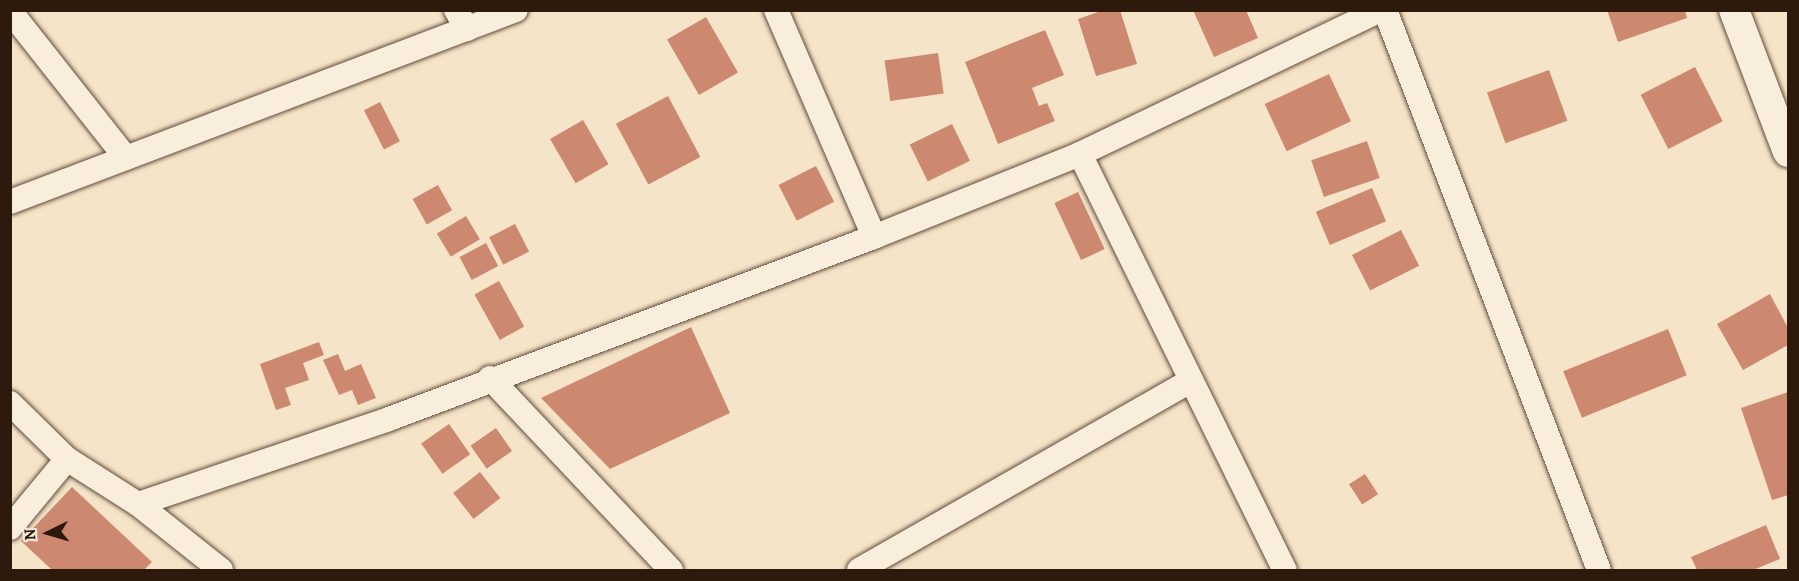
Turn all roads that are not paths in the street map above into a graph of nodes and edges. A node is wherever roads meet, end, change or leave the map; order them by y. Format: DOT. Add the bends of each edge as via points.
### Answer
graph roads {
  1 [pos="516,10"];
  2 [pos="776,10"];
  3 [pos="1380,10"];
  4 [pos="1385,10"];
  5 [pos="1734,10"];
  6 [pos="10,11"];
  7 [pos="461,20"];
  8 [pos="1788,152"];
  9 [pos="1080,154"];
  10 [pos="126,158"];
  11 [pos="10,202"];
  12 [pos="874,237"];
  13 [pos="490,378"];
  14 [pos="1191,381"];
  15 [pos="10,403"];
  16 [pos="67,459"];
  17 [pos="138,504"];
  18 [pos="10,528"];
  19 [pos="221,570"];
  20 [pos="671,570"];
  21 [pos="859,570"];
  22 [pos="1285,570"];
  23 [pos="1599,570"];
  1 -- 7 [label="street"];
  2 -- 12 [label="street"];
  3 -- 9 [label="street"];
  4 -- 23 [label="street"];
  5 -- 8 [label="street"];
  6 -- 10 [label="street"];
  7 -- 10 [label="street"];
  9 -- 12 [label="street"];
  9 -- 14 [label="street"];
  10 -- 11 [label="street"];
  12 -- 13 [label="street"];
  13 -- 17 [label="street" via="389,419"];
  13 -- 20 [label="street"];
  14 -- 21 [label="street"];
  14 -- 22 [label="street"];
  15 -- 16 [label="street"];
  16 -- 17 [label="street"];
  16 -- 18 [label="street"];
  17 -- 19 [label="street"];
}
